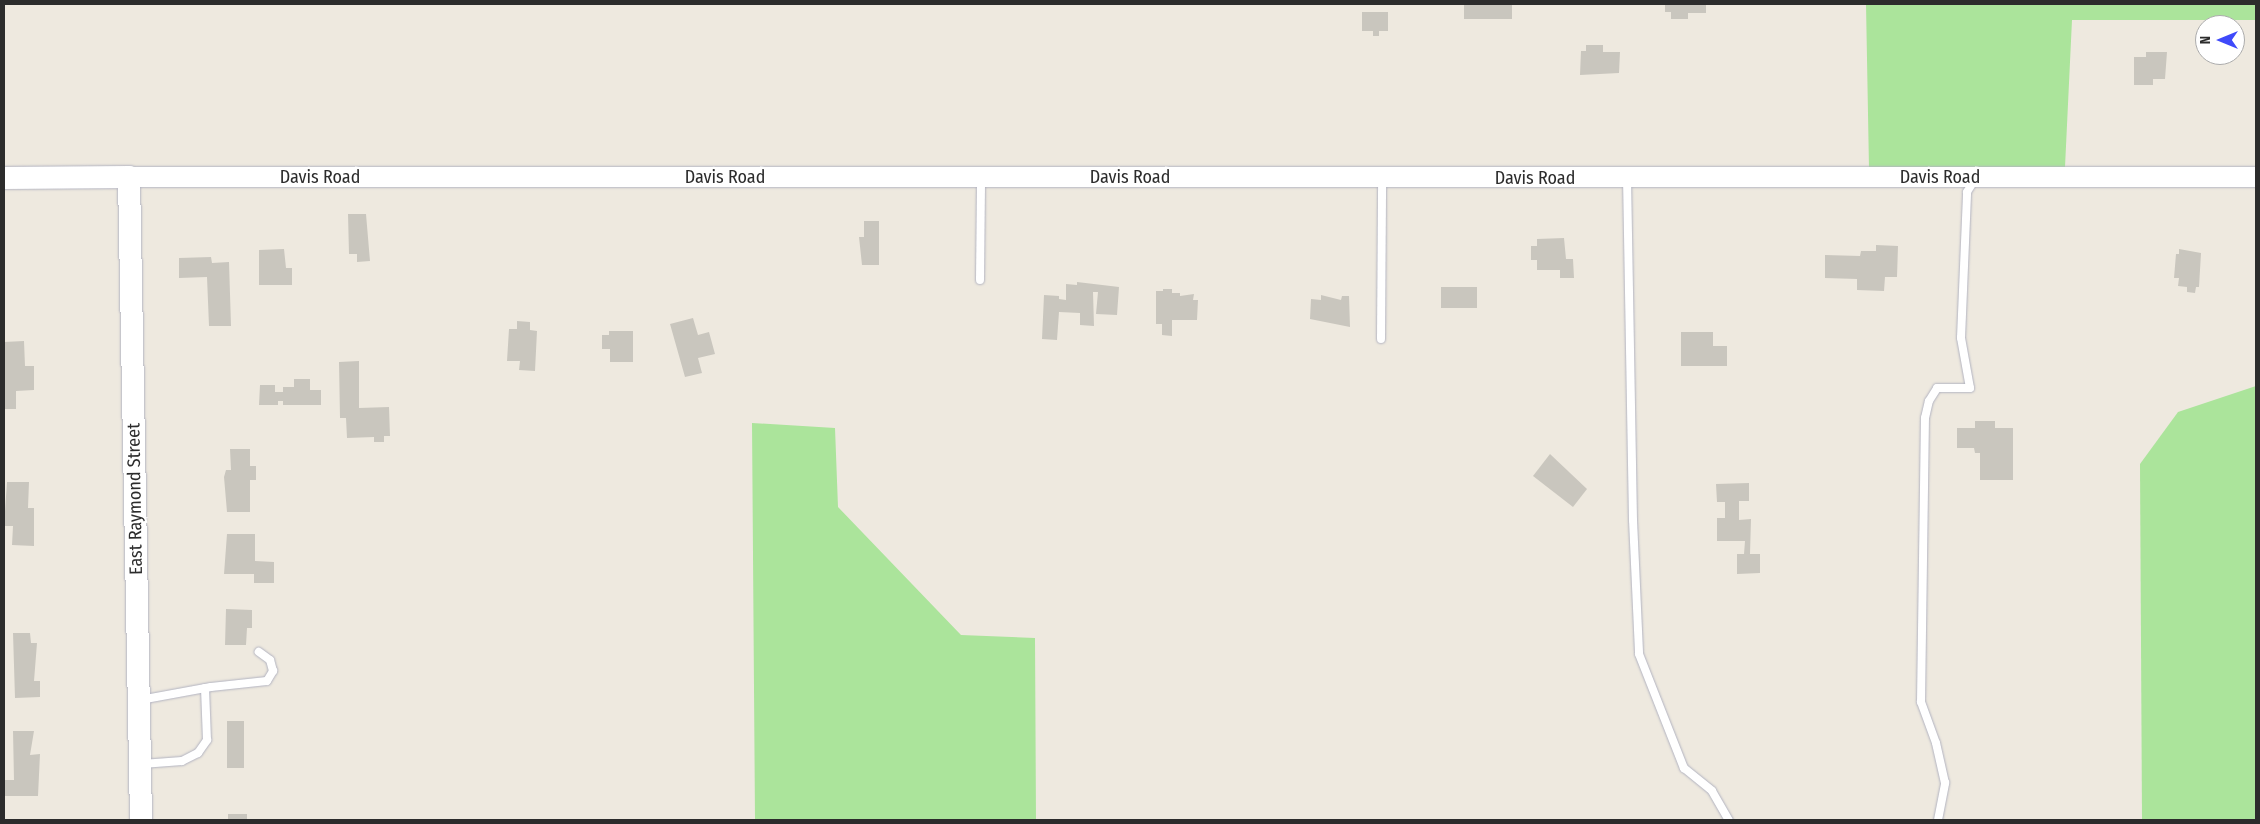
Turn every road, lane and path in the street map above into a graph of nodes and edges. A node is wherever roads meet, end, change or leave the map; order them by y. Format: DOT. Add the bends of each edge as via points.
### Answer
graph roads {
  1 [pos="129,177"];
  2 [pos="981,177"];
  3 [pos="1382,177"];
  4 [pos="1627,177"];
  5 [pos="1976,177"];
  6 [pos="2256,177"];
  7 [pos="4,178"];
  8 [pos="980,280"];
  9 [pos="1381,339"];
  10 [pos="259,652"];
  11 [pos="205,688"];
  12 [pos="138,701"];
  13 [pos="140,764"];
  14 [pos="141,820"];
  15 [pos="1729,820"];
  16 [pos="1938,820"];
  1 -- 2 [label="street, Davis Road"];
  1 -- 7 [label="main road, Davis Road"];
  1 -- 12 [label="main road, East Raymond Street"];
  2 -- 3 [label="street, Davis Road"];
  2 -- 8 [label="lane"];
  3 -- 4 [label="street, Davis Road"];
  3 -- 9 [label="lane"];
  4 -- 5 [label="street, Davis Road"];
  4 -- 15 [label="lane" via="1633,520 1639,654 1684,768 1712,791"];
  5 -- 6 [label="street, Davis Road"];
  5 -- 16 [label="lane" via="1967,192 1964,232 1961,338 1970,388 1937,388 1929,401 1924,442 1926,497 1921,702 1936,743 1945,782"];
  10 -- 11 [label="lane" via="270,660 273,671 267,681"];
  11 -- 12 [label="lane"];
  11 -- 13 [label="lane" via="207,740 198,753 182,762"];
  12 -- 13 [label="main road, East Raymond Street"];
  13 -- 14 [label="main road, East Raymond Street"];
}
